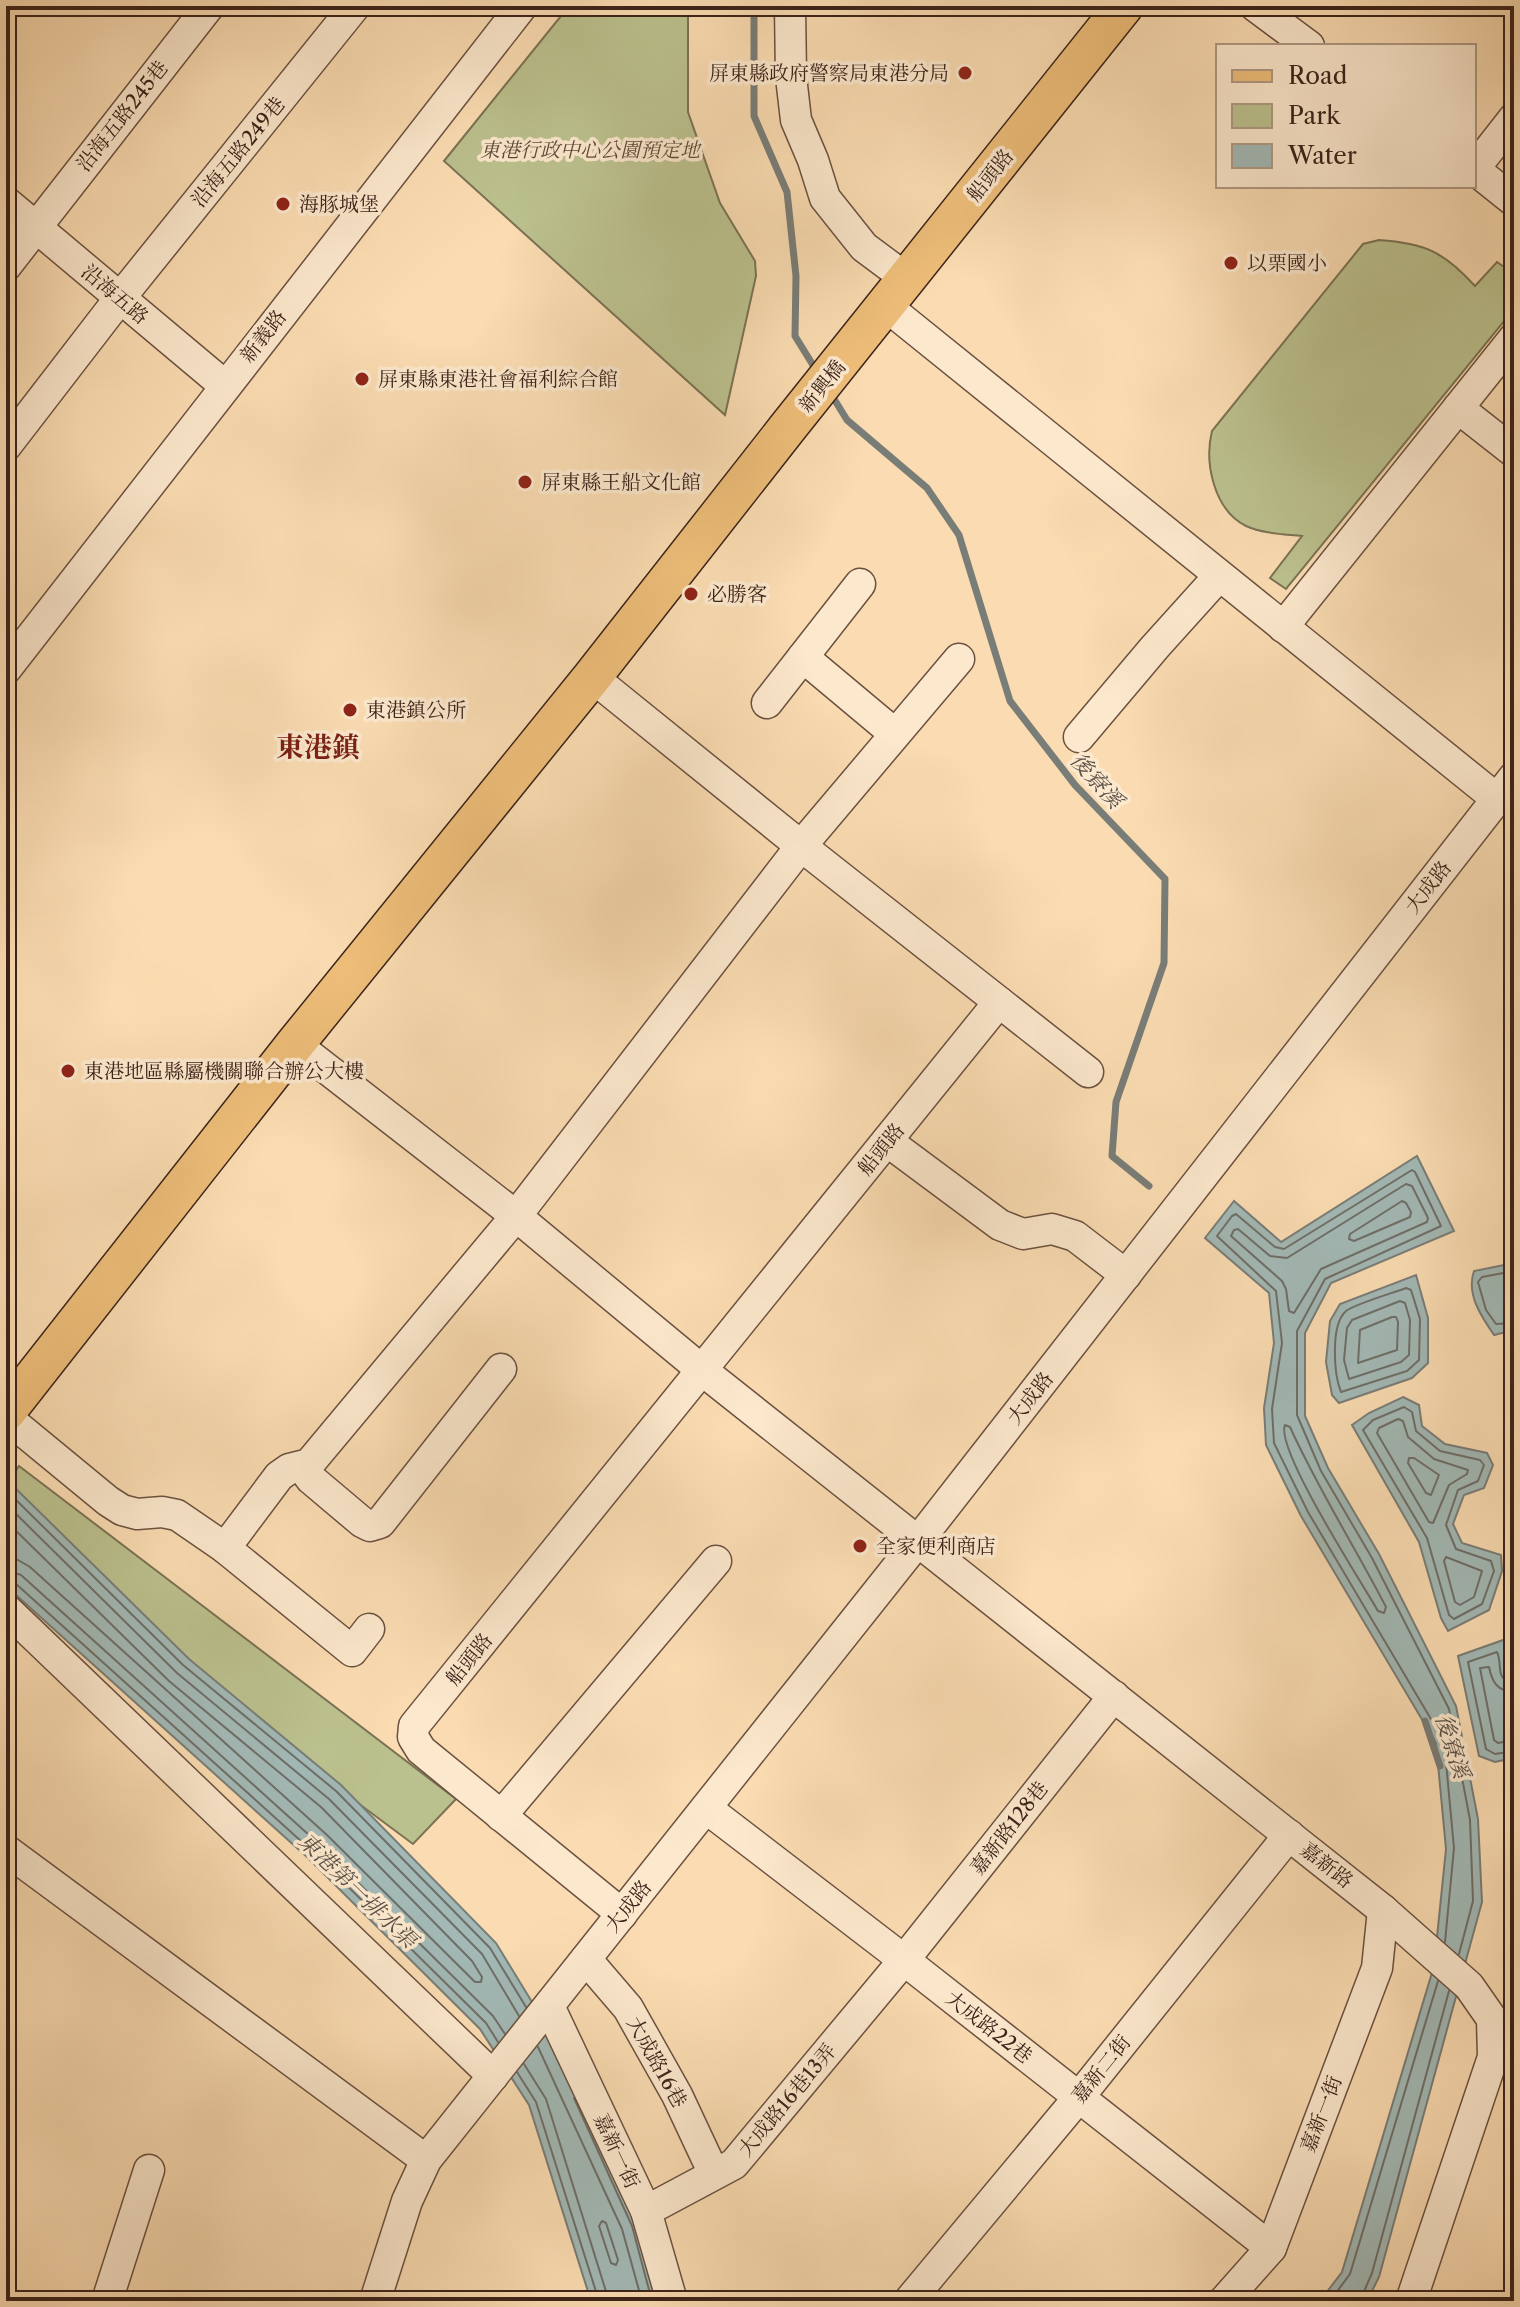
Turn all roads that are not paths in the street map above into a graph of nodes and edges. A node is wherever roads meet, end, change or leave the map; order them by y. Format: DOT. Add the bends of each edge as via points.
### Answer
graph roads {
  1 [pos="209,6"];
  2 [pos="355,6"];
  3 [pos="790,6"];
  4 [pos="1124,6"];
  5 [pos="1255,6"];
  6 [pos="510,10"];
  7 [pos="1306,44"];
  8 [pos="1514,118"];
  9 [pos="1476,166"];
  10 [pos="1476,171"];
  11 [pos="1514,201"];
  12 [pos="6,202"];
  13 [pos="36,227"];
  14 [pos="6,266"];
  15 [pos="896,293"];
  16 [pos="120,298"];
  17 [pos="1514,338"];
  18 [pos="856,344"];
  19 [pos="224,385"];
  20 [pos="1458,408"];
  21 [pos="6,446"];
  22 [pos="1514,452"];
  23 [pos="1219,576"];
  24 [pos="860,584"];
  25 [pos="1283,627"];
  26 [pos="803,657"];
  27 [pos="959,659"];
  28 [pos="6,669"];
  29 [pos="592,677"];
  30 [pos="767,703"];
  31 [pos="895,734"];
  32 [pos="1079,737"];
  33 [pos="1505,788"];
  34 [pos="801,846"];
  35 [pos="999,1002"];
  36 [pos="295,1044"];
  37 [pos="1088,1072"];
  38 [pos="887,1141"];
  39 [pos="516,1216"];
  40 [pos="1126,1275"];
  41 [pos="501,1369"];
  42 [pos="703,1371"];
  43 [pos="6,1415"];
  44 [pos="302,1467"];
  45 [pos="918,1541"];
  46 [pos="225,1548"];
  47 [pos="716,1561"];
  48 [pos="6,1609"];
  49 [pos="369,1629"];
  50 [pos="1114,1696"];
  51 [pos="706,1808"];
  52 [pos="501,1816"];
  53 [pos="1289,1835"];
  54 [pos="6,1850"];
  55 [pos="622,1914"];
  56 [pos="1394,1918"];
  57 [pos="586,1959"];
  58 [pos="904,1960"];
  59 [pos="545,2011"];
  60 [pos="1503,2020"];
  61 [pos="493,2076"];
  62 [pos="1079,2097"];
  63 [pos="426,2160"];
  64 [pos="149,2170"];
  65 [pos="714,2174"];
  66 [pos="646,2211"];
  67 [pos="1271,2248"];
  68 [pos="107,2301"];
  69 [pos="375,2301"];
  70 [pos="672,2301"];
  71 [pos="909,2301"];
  72 [pos="1224,2301"];
  73 [pos="1411,2301"];
  1 -- 13 [label="street, 沿海五路245巷"];
  2 -- 16 [label="street, 沿海五路249巷"];
  3 -- 15 [label="street" via="796,120 825,198"];
  4 -- 15 [label="main road, 船頭路"];
  5 -- 7 [label="street"];
  6 -- 19 [label="street, 新義路"];
  8 -- 9 [label="street"];
  10 -- 11 [label="street"];
  12 -- 13 [label="street, 沿海五路"];
  13 -- 14 [label="street, 沿海五路245巷"];
  13 -- 16 [label="street, 沿海五路"];
  15 -- 18 [label="main road, 船頭路"];
  15 -- 23 [label="street"];
  16 -- 19 [label="street, 沿海五路"];
  16 -- 21 [label="street, 沿海五路249巷"];
  17 -- 20 [label="street"];
  18 -- 29 [label="main road, 新興橋"];
  19 -- 28 [label="street, 新義路"];
  20 -- 22 [label="street"];
  20 -- 25 [label="street"];
  23 -- 25 [label="street"];
  23 -- 32 [label="street"];
  24 -- 26 [label="street"];
  25 -- 33 [label="street"];
  26 -- 30 [label="street"];
  26 -- 31 [label="street"];
  27 -- 31 [label="street"];
  29 -- 34 [label="street"];
  29 -- 36 [label="main road"];
  31 -- 34 [label="street"];
  33 -- 40 [label="street, 大成路"];
  34 -- 35 [label="street"];
  34 -- 39 [label="street"];
  35 -- 37 [label="street"];
  35 -- 38 [label="street, 船頭路"];
  36 -- 39 [label="street"];
  36 -- 43 [label="main road"];
  38 -- 40 [label="street" via="1000,1225 1023,1234 1052,1229 1075,1236"];
  38 -- 42 [label="street, 船頭路"];
  39 -- 42 [label="street"];
  39 -- 44 [label="street"];
  40 -- 45 [label="street, 大成路"];
  41 -- 44 [label="street" via="380,1523 362,1522"];
  42 -- 45 [label="street"];
  42 -- 52 [label="street, 船頭路" via="414,1726 413,1737 421,1750"];
  43 -- 46 [label="street" via="122,1510 177,1515"];
  44 -- 46 [label="street" via="279,1476"];
  45 -- 50 [label="street, 嘉新路"];
  45 -- 51 [label="street, 大成路"];
  46 -- 49 [label="street" via="352,1651"];
  47 -- 52 [label="street"];
  48 -- 61 [label="street"];
  50 -- 53 [label="street, 嘉新路"];
  50 -- 58 [label="street, 嘉新路128巷"];
  51 -- 55 [label="street, 大成路"];
  51 -- 58 [label="street, 大成路22巷"];
  52 -- 55 [label="street, 船頭路"];
  53 -- 56 [label="street, 嘉新路"];
  53 -- 62 [label="street, 嘉新二街"];
  54 -- 63 [label="street"];
  55 -- 57 [label="street, 大成路"];
  56 -- 60 [label="street, 嘉新路"];
  56 -- 67 [label="street, 嘉新一街"];
  57 -- 59 [label="street, 大成路"];
  57 -- 65 [label="street, 大成路16巷" via="628,2008"];
  58 -- 62 [label="street, 大成路22巷"];
  58 -- 65 [label="street, 大成路16巷13弄" via="734,2164"];
  59 -- 61 [label="street"];
  59 -- 66 [label="street, 嘉新一街"];
  60 -- 73 [label="street, 嘉新路"];
  61 -- 63 [label="street"];
  62 -- 67 [label="street, 大成路22巷"];
  62 -- 71 [label="street, 嘉新二街"];
  63 -- 69 [label="street"];
  64 -- 68 [label="street"];
  65 -- 66 [label="street, 大成路16巷13弄"];
  66 -- 70 [label="street, 嘉新一街"];
  67 -- 72 [label="street, 嘉新一街"];
}
